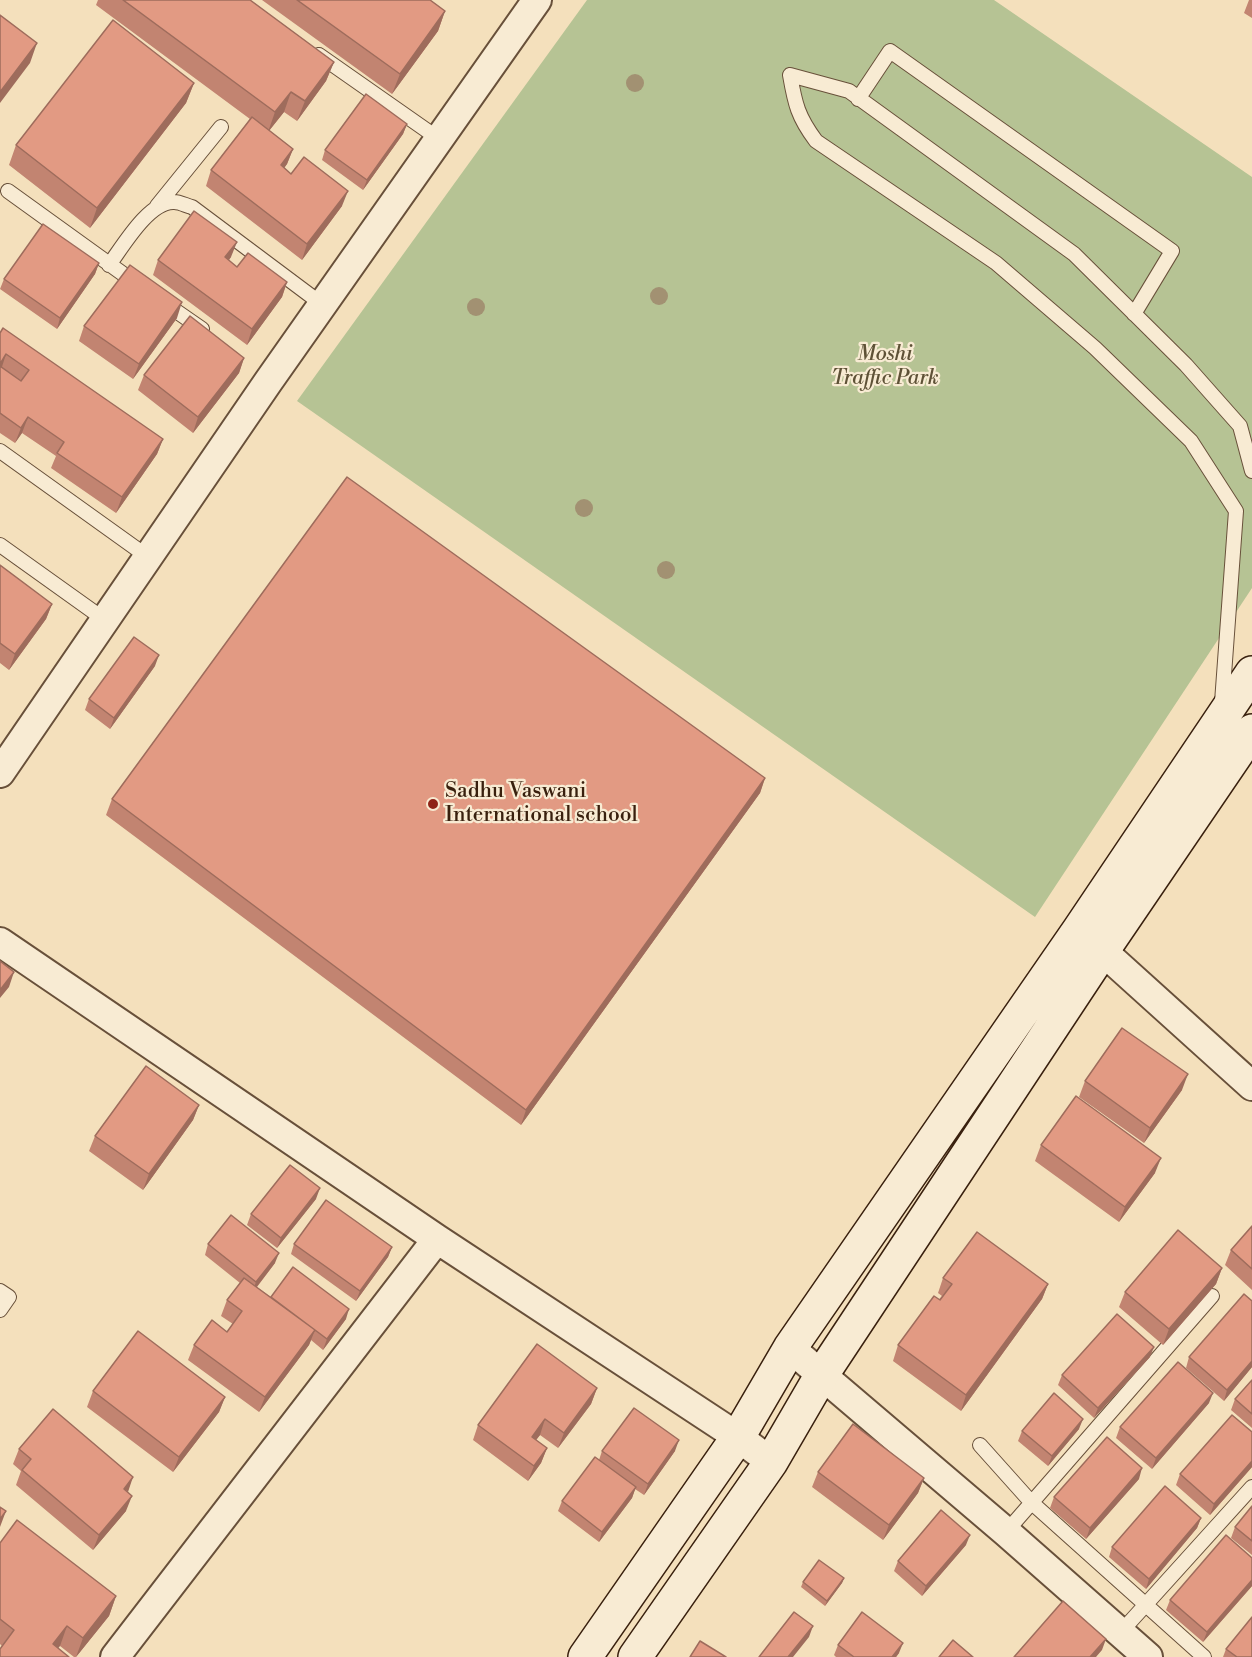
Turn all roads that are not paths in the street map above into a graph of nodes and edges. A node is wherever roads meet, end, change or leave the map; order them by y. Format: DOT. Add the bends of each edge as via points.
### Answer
graph roads {
  1 [pos="537,0"];
  2 [pos="307,46"];
  3 [pos="858,99"];
  4 [pos="221,127"];
  5 [pos="439,139"];
  6 [pos="8,190"];
  7 [pos="157,206"];
  8 [pos="109,265"];
  9 [pos="322,305"];
  10 [pos="1134,314"];
  11 [pos="214,337"];
  12 [pos="0,451"];
  13 [pos="1252,471"];
  14 [pos="0,545"];
  15 [pos="148,557"];
  16 [pos="105,620"];
  17 [pos="1252,674"];
  18 [pos="1221,720"];
  19 [pos="1252,731"];
  20 [pos="0,773"];
  21 [pos="1091,940"];
  22 [pos="0,942"];
  23 [pos="1252,1086"];
  24 [pos="437,1239"];
  25 [pos="0,1291"];
  26 [pos="1212,1296"];
  27 [pos="0,1310"];
  28 [pos="790,1348"];
  29 [pos="822,1376"];
  30 [pos="738,1437"];
  31 [pos="980,1445"];
  32 [pos="771,1462"];
  33 [pos="1252,1487"];
  34 [pos="1031,1502"];
  35 [pos="1006,1532"];
  36 [pos="1145,1605"];
  37 [pos="1120,1633"];
  38 [pos="115,1657"];
  39 [pos="585,1657"];
  40 [pos="635,1657"];
  41 [pos="1148,1657"];
  42 [pos="1204,1657"];
  1 -- 5 [label="street"];
  2 -- 5 [label="lane"];
  3 -- 10 [label="lane" via="1074,254"];
  3 -- 10 [label="lane" via="890,51 1172,251"];
  3 -- 18 [label="lane" via="849,91 790,75 795,105 816,141 996,263 1095,348 1191,441 1236,511"];
  4 -- 7 [label="lane"];
  5 -- 9 [label="street"];
  6 -- 8 [label="lane"];
  7 -- 8 [label="lane"];
  7 -- 9 [label="lane" via="174,202 192,207"];
  8 -- 11 [label="lane"];
  9 -- 15 [label="street"];
  10 -- 13 [label="lane" via="1240,426"];
  12 -- 15 [label="lane"];
  14 -- 16 [label="lane"];
  15 -- 16 [label="street"];
  16 -- 20 [label="street"];
  17 -- 18 [label="main road"];
  18 -- 21 [label="main road"];
  19 -- 21 [label="main road"];
  21 -- 23 [label="street"];
  21 -- 28 [label="main road"];
  21 -- 29 [label="main road"];
  22 -- 24 [label="street"];
  24 -- 30 [label="street"];
  24 -- 38 [label="street"];
  25 -- 27 [label="lane" via="9,1297"];
  26 -- 34 [label="lane"];
  28 -- 29 [label="street"];
  28 -- 30 [label="main road"];
  29 -- 32 [label="main road"];
  29 -- 35 [label="street"];
  30 -- 32 [label="street"];
  30 -- 39 [label="main road"];
  31 -- 34 [label="lane"];
  32 -- 40 [label="main road"];
  33 -- 36 [label="lane"];
  34 -- 35 [label="lane"];
  34 -- 36 [label="lane"];
  35 -- 37 [label="street"];
  36 -- 37 [label="lane"];
  36 -- 42 [label="lane"];
  37 -- 41 [label="street"];
}
